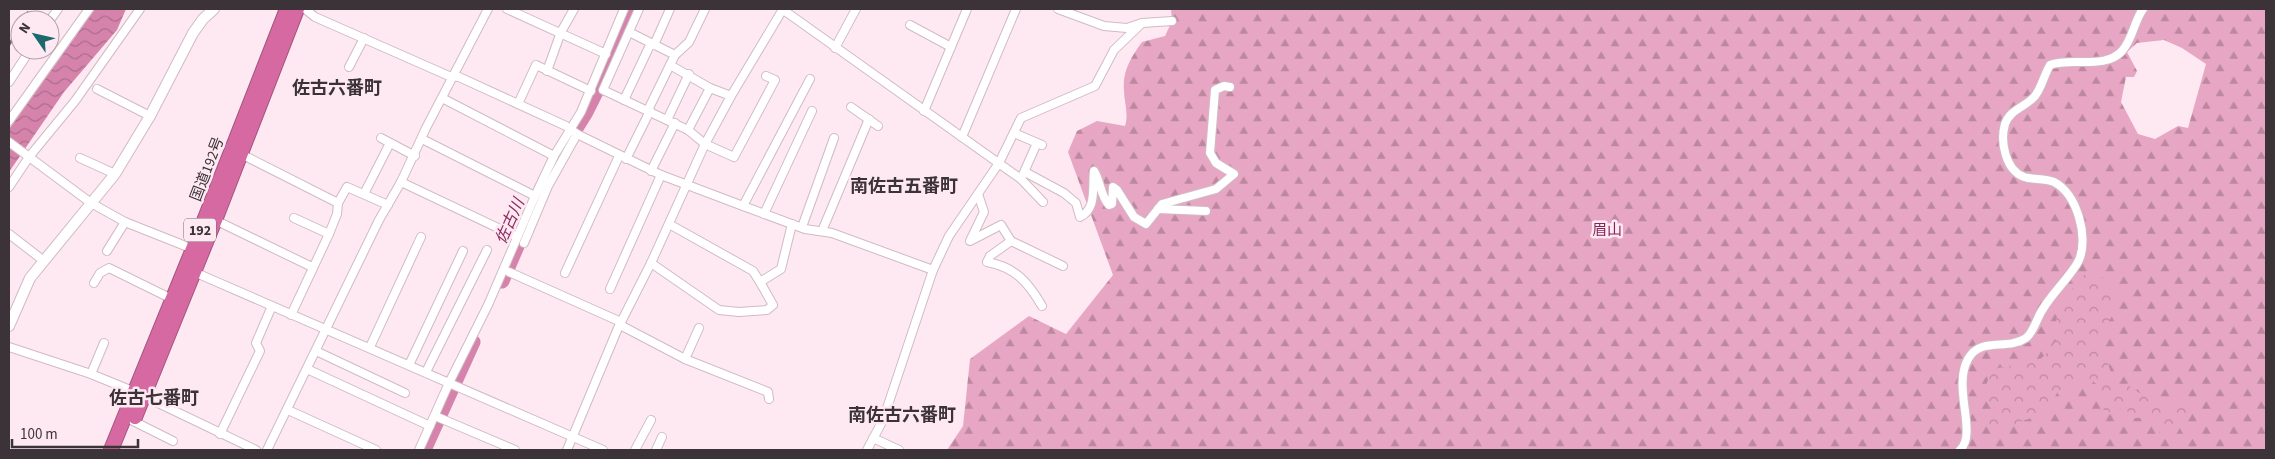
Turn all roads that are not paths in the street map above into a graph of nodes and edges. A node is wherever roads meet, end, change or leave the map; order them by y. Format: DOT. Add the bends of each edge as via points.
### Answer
graph roads {
  1 [pos="89,9"];
  2 [pos="140,9"];
  3 [pos="214,9"];
  4 [pos="287,9"];
  5 [pos="297,9"];
  6 [pos="305,9"];
  7 [pos="488,9"];
  8 [pos="506,9"];
  9 [pos="574,9"];
  10 [pos="623,9"];
  11 [pos="639,9"];
  12 [pos="670,9"];
  13 [pos="704,9"];
  14 [pos="782,9"];
  15 [pos="856,9"];
  16 [pos="967,9"];
  17 [pos="1016,9"];
  18 [pos="1058,9"];
  19 [pos="2144,9"];
  20 [pos="1172,21"];
  21 [pos="1142,22"];
  22 [pos="910,26"];
  23 [pos="561,32"];
  24 [pos="629,32"];
  25 [pos="364,38"];
  26 [pos="653,44"];
  27 [pos="952,46"];
  28 [pos="835,48"];
  29 [pos="606,54"];
  30 [pos="675,55"];
  31 [pos="23,60"];
  32 [pos="670,65"];
  33 [pos="350,68"];
  34 [pos="548,71"];
  35 [pos="689,74"];
  36 [pos="766,76"];
  37 [pos="454,77"];
  38 [pos="810,79"];
  39 [pos="9,82"];
  40 [pos="1230,87"];
  41 [pos="710,88"];
  42 [pos="97,89"];
  43 [pos="591,91"];
  44 [pos="730,96"];
  45 [pos="442,98"];
  46 [pos="624,100"];
  47 [pos="518,104"];
  48 [pos="851,107"];
  49 [pos="649,111"];
  50 [pos="812,111"];
  51 [pos="924,111"];
  52 [pos="150,116"];
  53 [pos="869,119"];
  54 [pos="9,121"];
  55 [pos="671,122"];
  56 [pos="878,126"];
  57 [pos="688,130"];
  58 [pos="574,132"];
  59 [pos="1014,133"];
  60 [pos="962,137"];
  61 [pos="381,138"];
  62 [pos="834,138"];
  63 [pos="422,139"];
  64 [pos="9,142"];
  65 [pos="390,143"];
  66 [pos="705,144"];
  67 [pos="241,154"];
  68 [pos="28,156"];
  69 [pos="415,156"];
  70 [pos="554,156"];
  71 [pos="80,158"];
  72 [pos="622,158"];
  73 [pos="999,163"];
  74 [pos="651,170"];
  75 [pos="115,174"];
  76 [pos="661,175"];
  77 [pos="1023,176"];
  78 [pos="401,182"];
  79 [pos="687,184"];
  80 [pos="808,186"];
  81 [pos="9,187"];
  82 [pos="816,188"];
  83 [pos="364,194"];
  84 [pos="978,194"];
  85 [pos="535,196"];
  86 [pos="1044,202"];
  87 [pos="92,203"];
  88 [pos="338,203"];
  89 [pos="388,205"];
  90 [pos="743,206"];
  91 [pos="1158,209"];
  92 [pos="1206,211"];
  93 [pos="764,214"];
  94 [pos="294,218"];
  95 [pos="215,220"];
  96 [pos="125,222"];
  97 [pos="669,224"];
  98 [pos="792,224"];
  99 [pos="802,227"];
  100 [pos="822,231"];
  101 [pos="9,234"];
  102 [pos="329,234"];
  103 [pos="421,237"];
  104 [pos="520,240"];
  105 [pos="1010,241"];
  106 [pos="192,249"];
  107 [pos="487,250"];
  108 [pos="107,251"];
  109 [pos="463,251"];
  110 [pos="44,261"];
  111 [pos="652,264"];
  112 [pos="1063,266"];
  113 [pos="312,267"];
  114 [pos="933,270"];
  115 [pos="194,272"];
  116 [pos="510,272"];
  117 [pos="565,273"];
  118 [pos="94,282"];
  119 [pos="760,282"];
  120 [pos="610,289"];
  121 [pos="172,300"];
  122 [pos="272,306"];
  123 [pos="1042,306"];
  124 [pos="291,315"];
  125 [pos="620,323"];
  126 [pos="9,326"];
  127 [pos="326,328"];
  128 [pos="699,328"];
  129 [pos="104,343"];
  130 [pos="9,347"];
  131 [pos="370,347"];
  132 [pos="316,351"];
  133 [pos="685,359"];
  134 [pos="409,365"];
  135 [pos="307,368"];
  136 [pos="426,372"];
  137 [pos="91,374"];
  138 [pos="452,384"];
  139 [pos="405,393"];
  140 [pos="139,394"];
  141 [pos="768,399"];
  142 [pos="288,410"];
  143 [pos="437,417"];
  144 [pos="651,420"];
  145 [pos="133,421"];
  146 [pos="430,426"];
  147 [pos="220,434"];
  148 [pos="572,437"];
  149 [pos="662,437"];
  150 [pos="873,438"];
  151 [pos="173,442"];
  152 [pos="424,449"];
  153 [pos="111,450"];
  154 [pos="121,450"];
  155 [pos="256,450"];
  156 [pos="267,450"];
  157 [pos="376,450"];
  158 [pos="516,450"];
  159 [pos="567,450"];
  160 [pos="603,450"];
  161 [pos="635,450"];
  162 [pos="656,450"];
  163 [pos="867,450"];
  164 [pos="899,450"];
  165 [pos="1960,450"];
  1 -- 54 [label="street"];
  2 -- 68 [label="street" via="75,101"];
  3 -- 52 [label="street" via="193,33"];
  4 -- 106 [label="highway, 国道192号 / 192"];
  5 -- 67 [label="highway, 国道192号 / 192"];
  6 -- 25 [label="street" via="315,17"];
  7 -- 37 [label="street"];
  8 -- 23 [label="street"];
  9 -- 23 [label="street"];
  10 -- 29 [label="street"];
  11 -- 24 [label="street"];
  12 -- 26 [label="street"];
  13 -- 30 [label="street" via="689,42"];
  14 -- 28 [label="street"];
  14 -- 44 [label="street"];
  15 -- 28 [label="street"];
  16 -- 27 [label="street"];
  17 -- 60 [label="street"];
  18 -- 21 [label="street" via="1104,26 1127,28"];
  19 -- 165 [label="street" via="2122,52 2104,60 2050,65 2036,94 2006,123 2004,142 2011,168 2022,176 2053,182 2065,192 2078,219 2082,246 2076,266 2054,292 2028,336 2011,344 1983,346 1968,359 1962,386 1968,434 1966,444"];
  20 -- 21 [label="street"];
  21 -- 59 [label="street" via="1114,50 1096,86 1021,118"];
  22 -- 27 [label="street"];
  23 -- 29 [label="street"];
  23 -- 34 [label="street"];
  24 -- 26 [label="street"];
  24 -- 46 [label="street" via="603,90"];
  25 -- 33 [label="street"];
  25 -- 37 [label="street"];
  26 -- 30 [label="street"];
  26 -- 46 [label="street"];
  27 -- 51 [label="street"];
  28 -- 51 [label="street"];
  29 -- 43 [label="street"];
  30 -- 32 [label="street"];
  31 -- 39 [label="street"];
  32 -- 35 [label="street"];
  32 -- 49 [label="street"];
  34 -- 43 [label="street"];
  34 -- 47 [label="street" via="536,65"];
  35 -- 41 [label="street"];
  35 -- 55 [label="street"];
  36 -- 66 [label="street" via="775,80 734,157"];
  37 -- 45 [label="street"];
  37 -- 47 [label="street"];
  38 -- 90 [label="street"];
  40 -- 91 [label="street" via="1215,90 1210,153 1216,163 1234,174 1216,189 1162,204"];
  41 -- 44 [label="street"];
  41 -- 57 [label="street"];
  42 -- 52 [label="street"];
  43 -- 58 [label="street"];
  44 -- 66 [label="street"];
  45 -- 63 [label="street"];
  45 -- 70 [label="street"];
  46 -- 49 [label="street"];
  47 -- 58 [label="street"];
  48 -- 53 [label="street"];
  49 -- 55 [label="street"];
  49 -- 72 [label="street"];
  50 -- 93 [label="street"];
  51 -- 60 [label="street"];
  52 -- 75 [label="street"];
  53 -- 56 [label="street"];
  53 -- 100 [label="street"];
  55 -- 57 [label="street"];
  55 -- 74 [label="street"];
  57 -- 66 [label="street"];
  58 -- 70 [label="street"];
  58 -- 72 [label="street"];
  58 -- 104 [label="street"];
  59 -- 73 [label="street"];
  59 -- 77 [label="street" via="1040,144"];
  60 -- 73 [label="street"];
  61 -- 65 [label="street"];
  62 -- 82 [label="street" via="828,146"];
  63 -- 69 [label="street"];
  63 -- 85 [label="street"];
  64 -- 68 [label="street"];
  65 -- 69 [label="street"];
  65 -- 83 [label="street"];
  66 -- 79 [label="street"];
  67 -- 88 [label="street"];
  67 -- 95 [label="highway, 国道192号 / 192"];
  68 -- 81 [label="street"];
  68 -- 87 [label="street"];
  69 -- 78 [label="street"];
  70 -- 85 [label="street"];
  71 -- 75 [label="street"];
  72 -- 74 [label="street"];
  72 -- 117 [label="street"];
  73 -- 77 [label="street"];
  73 -- 84 [label="street"];
  74 -- 76 [label="street"];
  75 -- 87 [label="street"];
  76 -- 79 [label="street"];
  76 -- 120 [label="street"];
  77 -- 86 [label="street"];
  77 -- 91 [label="street" via="1064,193 1076,203 1080,217 1092,207 1094,171 1104,200 1109,205 1112,204 1113,187 1134,218 1146,224"];
  78 -- 89 [label="street"];
  78 -- 104 [label="street"];
  79 -- 90 [label="street"];
  79 -- 97 [label="street"];
  80 -- 82 [label="street"];
  82 -- 99 [label="street"];
  83 -- 88 [label="street" via="346,187"];
  83 -- 89 [label="street"];
  84 -- 105 [label="street" via="984,212 970,242 1001,226"];
  84 -- 114 [label="street" via="949,236"];
  85 -- 104 [label="street"];
  87 -- 96 [label="street"];
  87 -- 110 [label="street"];
  88 -- 102 [label="street"];
  89 -- 127 [label="street"];
  90 -- 93 [label="street"];
  91 -- 92 [label="street"];
  93 -- 98 [label="street"];
  94 -- 102 [label="street"];
  95 -- 113 [label="street"];
  95 -- 115 [label="highway, 国道192号 / 192"];
  96 -- 106 [label="street"];
  96 -- 108 [label="street"];
  97 -- 111 [label="street"];
  97 -- 119 [label="street" via="752,271"];
  98 -- 99 [label="street"];
  98 -- 119 [label="street" via="781,269"];
  99 -- 100 [label="street"];
  100 -- 114 [label="street"];
  101 -- 110 [label="street"];
  102 -- 113 [label="street"];
  103 -- 131 [label="street"];
  104 -- 138 [label="street"];
  105 -- 112 [label="street"];
  105 -- 123 [label="street" via="987,262 1004,265 1031,286"];
  106 -- 121 [label="highway, 国道192号 / 192"];
  107 -- 136 [label="street"];
  109 -- 134 [label="street"];
  110 -- 126 [label="street" via="24,290"];
  111 -- 119 [label="street" via="719,310 767,310 773,305"];
  111 -- 125 [label="street"];
  113 -- 124 [label="street"];
  114 -- 150 [label="street" via="883,420"];
  115 -- 122 [label="street"];
  115 -- 140 [label="highway, 国道192号 / 192"];
  116 -- 125 [label="street"];
  118 -- 121 [label="street" via="109,268"];
  121 -- 140 [label="highway, 国道192号 / 192"];
  122 -- 124 [label="street"];
  122 -- 147 [label="street" via="256,342 260,351"];
  124 -- 127 [label="street"];
  125 -- 133 [label="street"];
  125 -- 148 [label="street"];
  127 -- 131 [label="street"];
  127 -- 132 [label="street"];
  128 -- 133 [label="street"];
  129 -- 137 [label="street"];
  130 -- 137 [label="street"];
  131 -- 134 [label="street"];
  132 -- 135 [label="street"];
  132 -- 139 [label="street"];
  133 -- 141 [label="street" via="768,392"];
  134 -- 136 [label="street"];
  135 -- 142 [label="street"];
  135 -- 146 [label="street"];
  136 -- 138 [label="street"];
  137 -- 140 [label="street"];
  138 -- 143 [label="street"];
  138 -- 148 [label="street"];
  140 -- 145 [label="highway, 国道192号 / 192"];
  140 -- 147 [label="street"];
  140 -- 153 [label="highway, 国道192号 / 192"];
  142 -- 156 [label="street"];
  142 -- 157 [label="street"];
  143 -- 146 [label="street"];
  143 -- 158 [label="street"];
  144 -- 161 [label="street"];
  145 -- 151 [label="street"];
  145 -- 154 [label="highway, 国道192号 / 192"];
  146 -- 152 [label="street"];
  147 -- 155 [label="street"];
  148 -- 159 [label="street"];
  148 -- 160 [label="street"];
  149 -- 162 [label="street"];
  150 -- 163 [label="street"];
  150 -- 164 [label="street"];
}
